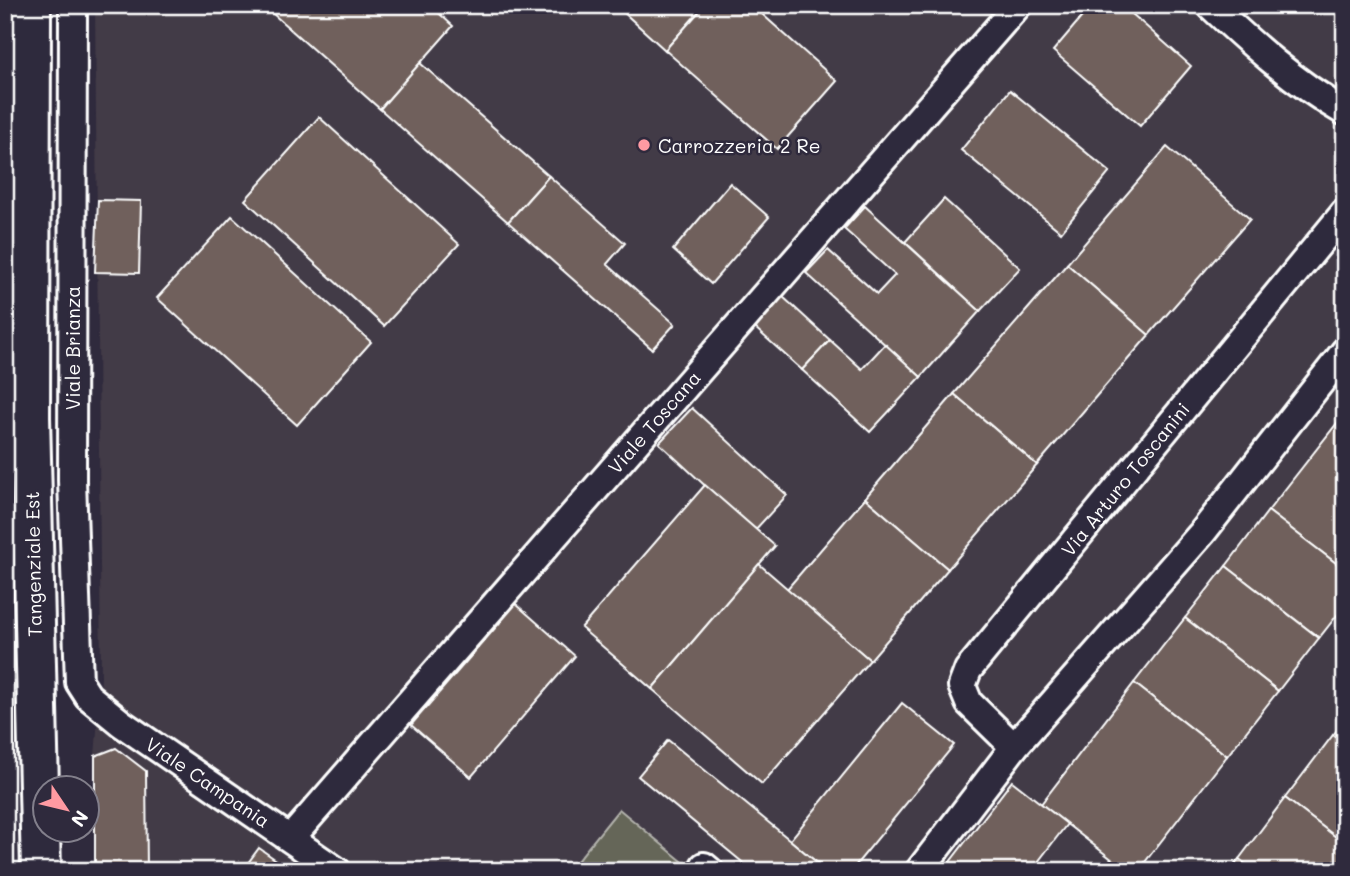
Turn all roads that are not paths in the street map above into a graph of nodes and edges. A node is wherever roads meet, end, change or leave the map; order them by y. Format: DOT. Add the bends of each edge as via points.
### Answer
graph roads {
  1 [pos="31,5"];
  2 [pos="74,5"];
  3 [pos="1018,5"];
  4 [pos="1210,5"];
  5 [pos="1345,111"];
  6 [pos="1345,212"];
  7 [pos="1345,351"];
  8 [pos="82,689"];
  9 [pos="1014,747"];
  10 [pos="291,838"];
  11 [pos="41,871"];
  12 [pos="337,871"];
  13 [pos="919,871"];
  1 -- 11 [label="highway, Tangenziale Est" via="30,417"];
  2 -- 8 [label="street, Viale Brianza" via="72,480 76,666"];
  3 -- 10 [label="street, Viale Toscana"];
  4 -- 5 [label="street" via="1248,41 1321,98"];
  6 -- 9 [label="street, Via Arturo Toscanini" via="968,670 962,686 969,703"];
  7 -- 9 [label="street" via="1202,533"];
  8 -- 10 [label="street, Viale Campania" via="121,723"];
  9 -- 13 [label="street"];
  10 -- 12 [label="street, Viale Campania"];
}
